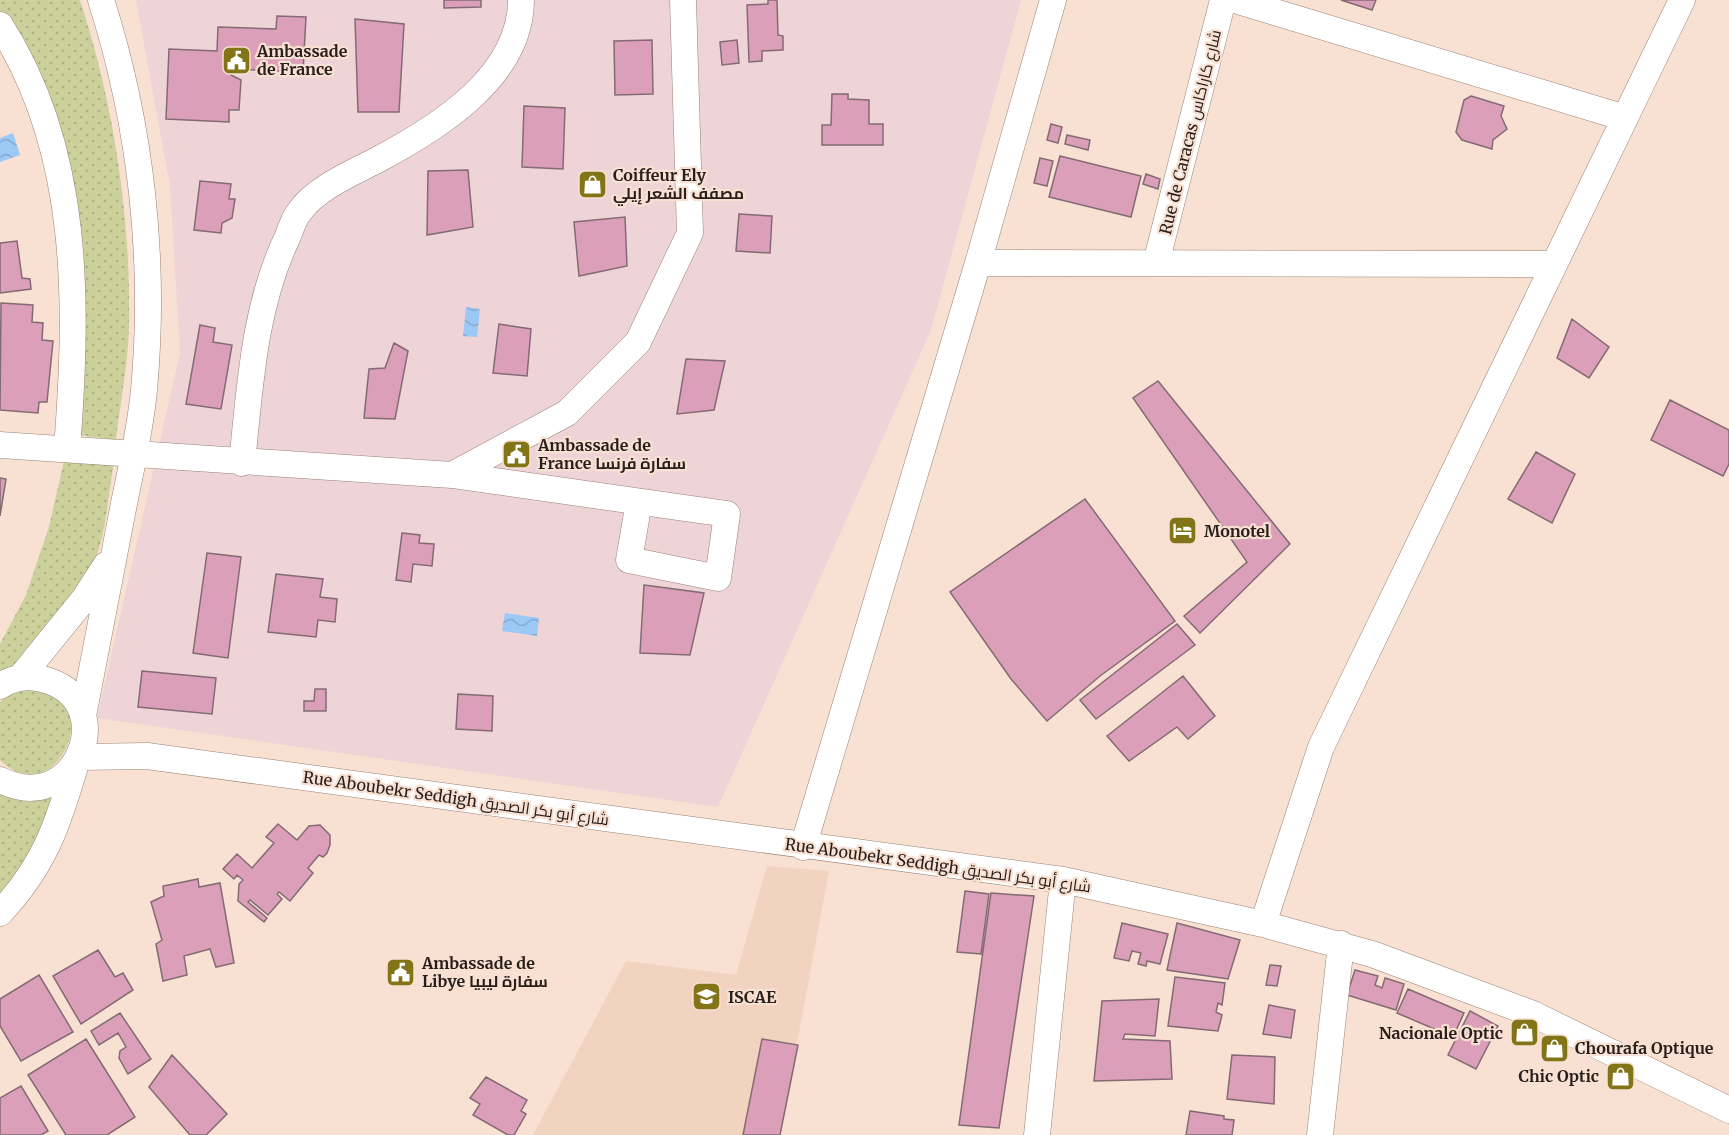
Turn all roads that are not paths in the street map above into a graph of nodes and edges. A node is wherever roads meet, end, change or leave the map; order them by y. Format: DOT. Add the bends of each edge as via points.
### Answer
graph roads {
  1 [pos="100,0"];
  2 [pos="521,0"];
  3 [pos="682,0"];
  4 [pos="1053,0"];
  5 [pos="1223,0"];
  6 [pos="1235,0"];
  7 [pos="1682,0"];
  8 [pos="0,25"];
  9 [pos="1625,118"];
  10 [pos="978,263"];
  11 [pos="1156,263"];
  12 [pos="1553,264"];
  13 [pos="0,445"];
  14 [pos="67,449"];
  15 [pos="135,456"];
  16 [pos="242,462"];
  17 [pos="452,475"];
  18 [pos="639,502"];
  19 [pos="114,552"];
  20 [pos="10,682"];
  21 [pos="84,724"];
  22 [pos="147,756"];
  23 [pos="78,760"];
  24 [pos="0,780"];
  25 [pos="803,847"];
  26 [pos="1063,880"];
  27 [pos="0,913"];
  28 [pos="1263,924"];
  29 [pos="1341,944"];
  30 [pos="1729,1110"];
  31 [pos="1037,1135"];
  32 [pos="1320,1135"];
  1 -- 15 [label="street" via="134,129 147,231 144,390"];
  2 -- 16 [label="street" via="509,52 478,91 411,142 332,184 300,211 273,267 253,355"];
  3 -- 17 [label="street" via="690,232 638,342 567,413"];
  4 -- 10 [label="street"];
  5 -- 11 [label="street, Rue de Caracas شارع كاراكاس"];
  6 -- 9 [label="street"];
  7 -- 9 [label="street"];
  8 -- 14 [label="street" via="41,103 63,194 74,315"];
  9 -- 12 [label="street"];
  10 -- 11 [label="street"];
  10 -- 25 [label="street"];
  11 -- 12 [label="street"];
  12 -- 28 [label="street" via="1321,747"];
  13 -- 14 [label="street"];
  14 -- 15 [label="street"];
  15 -- 16 [label="street"];
  15 -- 19 [label="street"];
  16 -- 17 [label="street"];
  17 -- 18 [label="street"];
  19 -- 20 [label="street" via="84,599"];
  19 -- 21 [label="street"];
  20 -- 21 [label="street" via="31,677 53,682 71,696"];
  21 -- 22 [label="street, Rue Aboubekr Seddigh شارع أبو بكر الصديق"];
  21 -- 23 [label="street"];
  22 -- 23 [label="street, Rue Aboubekr Seddigh شارع أبو بكر الصديق"];
  22 -- 25 [label="street, Rue Aboubekr Seddigh شارع أبو بكر الصديق"];
  23 -- 24 [label="street" via="62,778 42,787 20,788"];
  23 -- 27 [label="street" via="52,839 34,871"];
  25 -- 26 [label="street, Rue Aboubekr Seddigh شارع أبو بكر الصديق"];
  26 -- 28 [label="street, Rue Aboubekr Seddigh شارع أبو بكر الصديق"];
  26 -- 31 [label="street"];
  28 -- 29 [label="street, Rue Aboubekr Seddigh شارع أبو بكر الصديق"];
  29 -- 30 [label="street, Rue Aboubekr Seddigh شارع أبو بكر الصديق" via="1533,1014"];
  29 -- 32 [label="street"];
}
